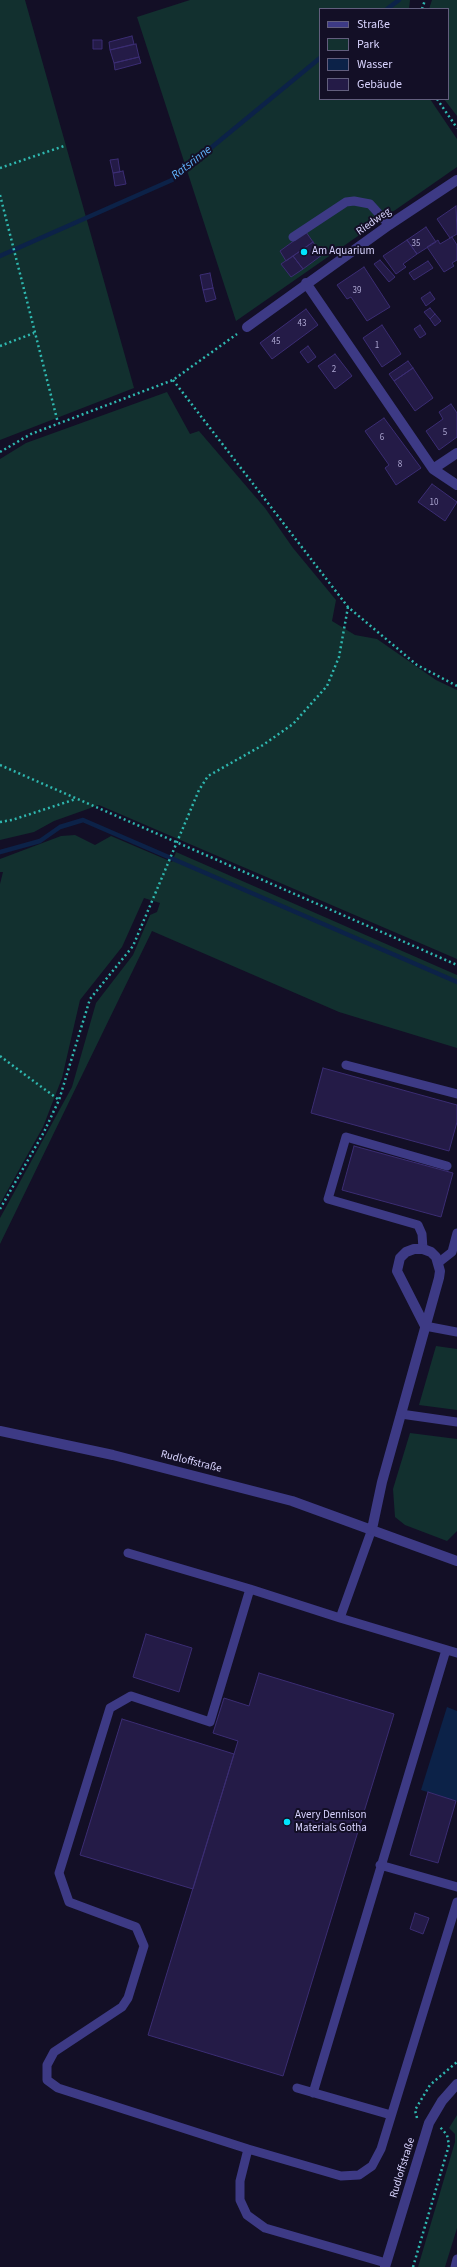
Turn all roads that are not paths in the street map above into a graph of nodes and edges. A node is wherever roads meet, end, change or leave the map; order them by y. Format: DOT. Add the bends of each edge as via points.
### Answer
graph roads {
  1 [pos="457,180"];
  2 [pos="389,225"];
  3 [pos="293,237"];
  4 [pos="306,283"];
  5 [pos="247,327"];
  6 [pos="457,453"];
  7 [pos="432,469"];
  8 [pos="457,485"];
  9 [pos="346,1065"];
  10 [pos="457,1094"];
  11 [pos="447,1166"];
  12 [pos="457,1233"];
  13 [pos="423,1249"];
  14 [pos="438,1263"];
  15 [pos="425,1326"];
  16 [pos="457,1332"];
  17 [pos="401,1414"];
  18 [pos="457,1422"];
  19 [pos="0,1431"];
  20 [pos="372,1529"];
  21 [pos="128,1552"];
  22 [pos="457,1561"];
  23 [pos="250,1589"];
  24 [pos="340,1618"];
  25 [pos="446,1650"];
  26 [pos="457,1653"];
  27 [pos="380,1865"];
  28 [pos="457,1887"];
  29 [pos="457,1902"];
  30 [pos="457,2084"];
  31 [pos="297,2088"];
  32 [pos="313,2092"];
  33 [pos="391,2115"];
  34 [pos="248,2149"];
  35 [pos="457,2259"];
  36 [pos="385,2265"];
  37 [pos="454,2267"];
  1 -- 2 [label="street, Riedweg"];
  2 -- 3 [label="lane" via="370,204 354,201 346,202"];
  2 -- 4 [label="street, Riedweg"];
  4 -- 5 [label="street, Riedweg"];
  4 -- 7 [label="street"];
  6 -- 7 [label="street"];
  7 -- 8 [label="street"];
  9 -- 10 [label="lane"];
  11 -- 13 [label="lane" via="346,1137 328,1199 418,1225 422,1234"];
  12 -- 14 [label="lane" via="452,1252"];
  13 -- 14 [label="street" via="431,1252"];
  13 -- 15 [label="street" via="406,1252 398,1264 397,1271"];
  14 -- 15 [label="street" via="440,1278"];
  15 -- 16 [label="lane"];
  15 -- 17 [label="street"];
  17 -- 18 [label="lane"];
  17 -- 20 [label="street"];
  19 -- 20 [label="street, Rudloffstraße" via="113,1455 292,1501"];
  20 -- 22 [label="street, Rudloffstraße"];
  20 -- 24 [label="lane"];
  21 -- 23 [label="lane"];
  23 -- 24 [label="lane"];
  23 -- 34 [label="lane" via="210,1722 131,1696 110,1708 59,1872 69,1902 136,1927 144,1946 128,1998 122,2007 54,2052 47,2066 47,2080 58,2088"];
  24 -- 25 [label="lane"];
  25 -- 26 [label="lane"];
  25 -- 27 [label="lane"];
  27 -- 28 [label="lane"];
  27 -- 32 [label="lane"];
  29 -- 33 [label="lane"];
  30 -- 36 [label="street, Rudloffstraße" via="442,2101 429,2124"];
  31 -- 32 [label="lane"];
  32 -- 33 [label="lane"];
  33 -- 34 [label="lane" via="381,2149 372,2166 359,2175 341,2176"];
  34 -- 36 [label="lane" via="240,2181 240,2200 247,2215 265,2228"];
  35 -- 37 [label="lane"];
}
